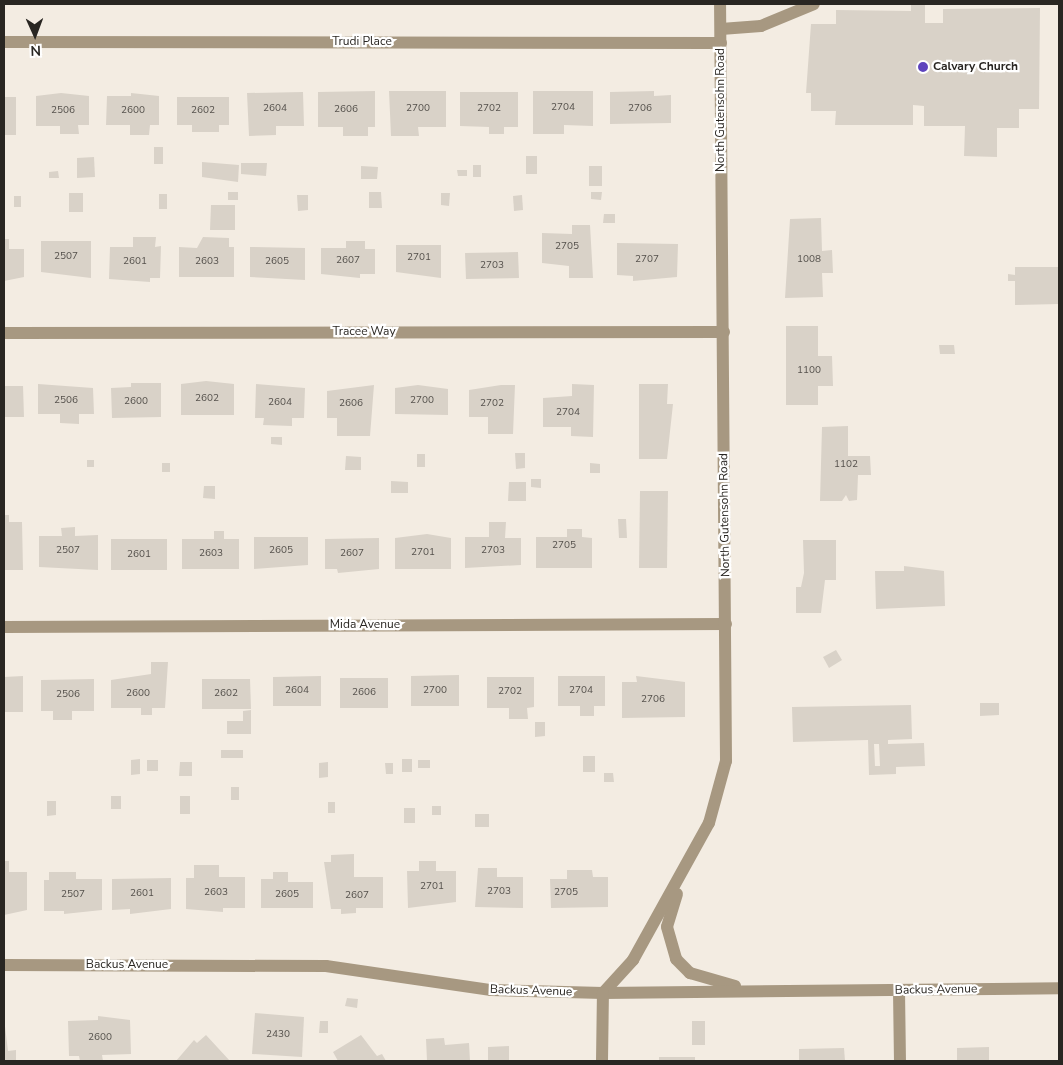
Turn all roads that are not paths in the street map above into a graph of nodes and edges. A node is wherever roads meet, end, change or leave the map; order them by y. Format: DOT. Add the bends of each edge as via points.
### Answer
graph roads {
  1 [pos="720,4"];
  2 [pos="814,4"];
  3 [pos="721,30"];
  4 [pos="4,42"];
  5 [pos="721,43"];
  6 [pos="724,332"];
  7 [pos="4,333"];
  8 [pos="726,624"];
  9 [pos="4,627"];
  10 [pos="684,870"];
  11 [pos="4,965"];
  12 [pos="1059,988"];
  13 [pos="899,991"];
  14 [pos="769,992"];
  15 [pos="603,993"];
  16 [pos="602,1061"];
  17 [pos="900,1061"];
  1 -- 3 [label="street, North Gutensohn Road"];
  2 -- 3 [label="street" via="761,26"];
  3 -- 5 [label="street, North Gutensohn Road"];
  4 -- 5 [label="street, Trudi Place"];
  5 -- 6 [label="street, North Gutensohn Road"];
  6 -- 7 [label="street, Tracee Way"];
  6 -- 8 [label="street, North Gutensohn Road"];
  8 -- 9 [label="street, Mida Avenue"];
  8 -- 10 [label="street, North Gutensohn Road" via="726,761 709,823"];
  10 -- 14 [label="street" via="667,927 676,959 690,973 712,982"];
  10 -- 15 [label="street, North Gutensohn Road" via="633,960"];
  11 -- 15 [label="street, Backus Avenue" via="326,966 491,990"];
  12 -- 13 [label="street, Backus Avenue"];
  13 -- 14 [label="street, Backus Avenue"];
  13 -- 17 [label="street"];
  14 -- 15 [label="street, Backus Avenue"];
  15 -- 16 [label="street"];
}
